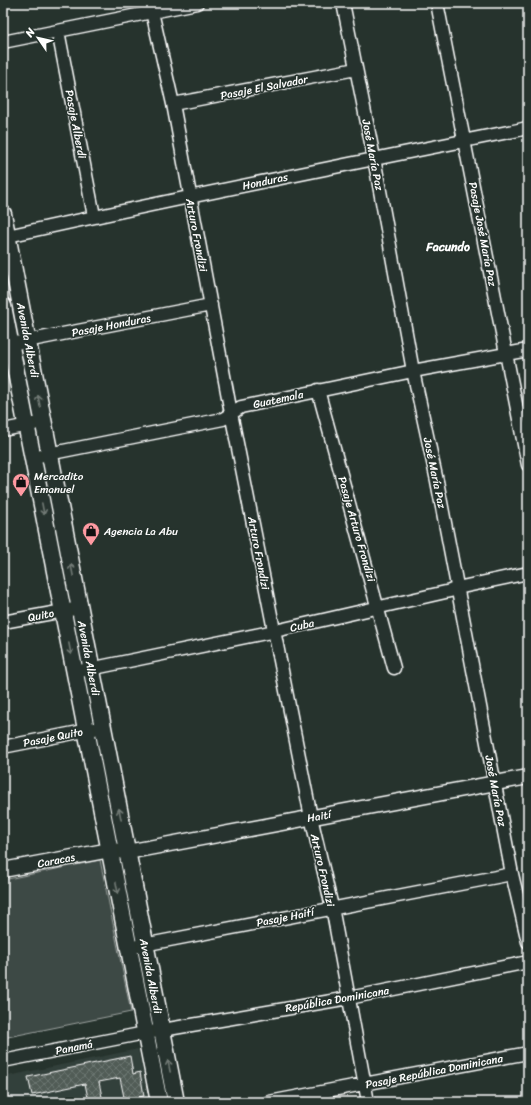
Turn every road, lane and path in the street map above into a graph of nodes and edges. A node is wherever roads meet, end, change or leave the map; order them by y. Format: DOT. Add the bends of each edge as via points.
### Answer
graph roads {
  1 [pos="197,3"];
  2 [pos="343,3"];
  3 [pos="437,3"];
  4 [pos="151,7"];
  5 [pos="58,31"];
  6 [pos="3,42"];
  7 [pos="356,69"];
  8 [pos="173,104"];
  9 [pos="528,128"];
  10 [pos="464,140"];
  11 [pos="374,158"];
  12 [pos="190,197"];
  13 [pos="3,214"];
  14 [pos="94,216"];
  15 [pos="5,237"];
  16 [pos="3,306"];
  17 [pos="210,306"];
  18 [pos="28,341"];
  19 [pos="10,344"];
  20 [pos="528,350"];
  21 [pos="506,354"];
  22 [pos="413,371"];
  23 [pos="318,390"];
  24 [pos="231,413"];
  25 [pos="44,422"];
  26 [pos="26,425"];
  27 [pos="3,430"];
  28 [pos="50,454"];
  29 [pos="33,457"];
  30 [pos="528,464"];
  31 [pos="528,573"];
  32 [pos="457,588"];
  33 [pos="80,608"];
  34 [pos="379,608"];
  35 [pos="63,611"];
  36 [pos="3,622"];
  37 [pos="275,631"];
  38 [pos="394,668"];
  39 [pos="92,669"];
  40 [pos="75,672"];
  41 [pos="103,727"];
  42 [pos="86,730"];
  43 [pos="3,747"];
  44 [pos="528,777"];
  45 [pos="495,784"];
  46 [pos="311,817"];
  47 [pos="110,850"];
  48 [pos="127,852"];
  49 [pos="3,870"];
  50 [pos="512,874"];
  51 [pos="332,907"];
  52 [pos="528,942"];
  53 [pos="145,944"];
  54 [pos="128,947"];
  55 [pos="528,962"];
  56 [pos="348,998"];
  57 [pos="162,1030"];
  58 [pos="145,1033"];
  59 [pos="528,1053"];
  60 [pos="3,1061"];
  61 [pos="365,1084"];
  62 [pos="159,1102"];
  63 [pos="176,1102"];
  64 [pos="269,1102"];
  65 [pos="368,1102"];
  1 -- 4 [label="street"];
  2 -- 7 [label="street, José María Paz"];
  3 -- 10 [label="street, Pasaje José María Paz"];
  4 -- 5 [label="street"];
  4 -- 8 [label="street, Arturo Frondizi"];
  5 -- 6 [label="street"];
  5 -- 14 [label="street, Pasaje Alberdi"];
  7 -- 8 [label="street, Pasaje El Salvador"];
  7 -- 11 [label="street, José María Paz"];
  8 -- 12 [label="street, Arturo Frondizi"];
  9 -- 10 [label="street, Honduras"];
  10 -- 11 [label="street, Honduras"];
  10 -- 21 [label="street, Pasaje José María Paz"];
  11 -- 12 [label="street, Honduras"];
  11 -- 22 [label="street, José María Paz"];
  12 -- 14 [label="street, Honduras"];
  12 -- 17 [label="street, Arturo Frondizi"];
  13 -- 15 [label="main road, Avenida Alberdi"];
  14 -- 15 [label="street, Honduras"];
  15 -- 18 [label="main road, Avenida Alberdi"];
  16 -- 19 [label="main road, Avenida Alberdi"];
  17 -- 18 [label="street, Pasaje Honduras"];
  17 -- 24 [label="street, Arturo Frondizi"];
  18 -- 19 [label="street, Pasaje Honduras"];
  25 -- 18 [label="main road, Avenida Alberdi, one-way"];
  19 -- 26 [label="main road, Avenida Alberdi"];
  20 -- 21 [label="street, Guatemala"];
  21 -- 22 [label="street, Guatemala"];
  21 -- 30 [label="street, Pasaje José María Paz"];
  22 -- 23 [label="street, Guatemala"];
  22 -- 32 [label="street, José María Paz"];
  23 -- 24 [label="street, Guatemala" via="241,407"];
  23 -- 34 [label="street, Pasaje Arturo Frondizi"];
  24 -- 28 [label="street, Guatemala" via="223,419"];
  24 -- 37 [label="street, Arturo Frondizi"];
  25 -- 26 [label="street"];
  25 -- 28 [label="main road, Avenida Alberdi"];
  26 -- 27 [label="street"];
  26 -- 29 [label="main road, Avenida Alberdi"];
  28 -- 29 [label="street, Guatemala"];
  33 -- 28 [label="main road, Avenida Alberdi, one-way"];
  29 -- 35 [label="main road, Avenida Alberdi, one-way"];
  31 -- 32 [label="street, Cuba"];
  32 -- 34 [label="street, Cuba"];
  32 -- 45 [label="street, José María Paz"];
  33 -- 35 [label="street, Quito"];
  33 -- 39 [label="main road, Avenida Alberdi"];
  34 -- 37 [label="street, Cuba"];
  34 -- 38 [label="street, Pasaje Arturo Frondizi"];
  35 -- 36 [label="street, Quito"];
  35 -- 40 [label="main road, Avenida Alberdi, one-way"];
  37 -- 39 [label="street, Cuba"];
  37 -- 46 [label="street, Arturo Frondizi"];
  39 -- 40 [label="street, Cuba"];
  39 -- 41 [label="main road, Avenida Alberdi"];
  40 -- 42 [label="main road, Avenida Alberdi"];
  41 -- 42 [label="street, Pasaje Quito"];
  48 -- 41 [label="main road, Avenida Alberdi, one-way"];
  42 -- 43 [label="street, Pasaje Quito"];
  42 -- 47 [label="main road, Avenida Alberdi"];
  44 -- 45 [label="street, Haití"];
  45 -- 46 [label="street, Haití"];
  45 -- 50 [label="street, José María Paz"];
  46 -- 48 [label="street, Haití"];
  46 -- 51 [label="street, Arturo Frondizi"];
  47 -- 48 [label="street, Haití"];
  47 -- 49 [label="street, Caracas"];
  47 -- 54 [label="main road, Avenida Alberdi, one-way"];
  48 -- 53 [label="main road, Avenida Alberdi"];
  50 -- 51 [label="street, Pasaje Haití"];
  50 -- 52 [label="street, José María Paz"];
  51 -- 53 [label="street, Pasaje Haití"];
  51 -- 56 [label="street, Arturo Frondizi"];
  53 -- 54 [label="street, Pasaje Haití"];
  53 -- 57 [label="main road, Avenida Alberdi"];
  54 -- 58 [label="main road, Avenida Alberdi"];
  55 -- 56 [label="street, República Dominicana"];
  56 -- 57 [label="street, República Dominicana"];
  56 -- 61 [label="street, Arturo Frondizi"];
  57 -- 58 [label="street, República Dominicana"];
  63 -- 57 [label="main road, Avenida Alberdi, one-way"];
  58 -- 60 [label="street, Panamá"];
  58 -- 62 [label="main road, Avenida Alberdi"];
  59 -- 61 [label="street, Pasaje República Dominicana"];
  61 -- 64 [label="street, Pasaje República Dominicana"];
  61 -- 65 [label="street, Arturo Frondizi"];
}
